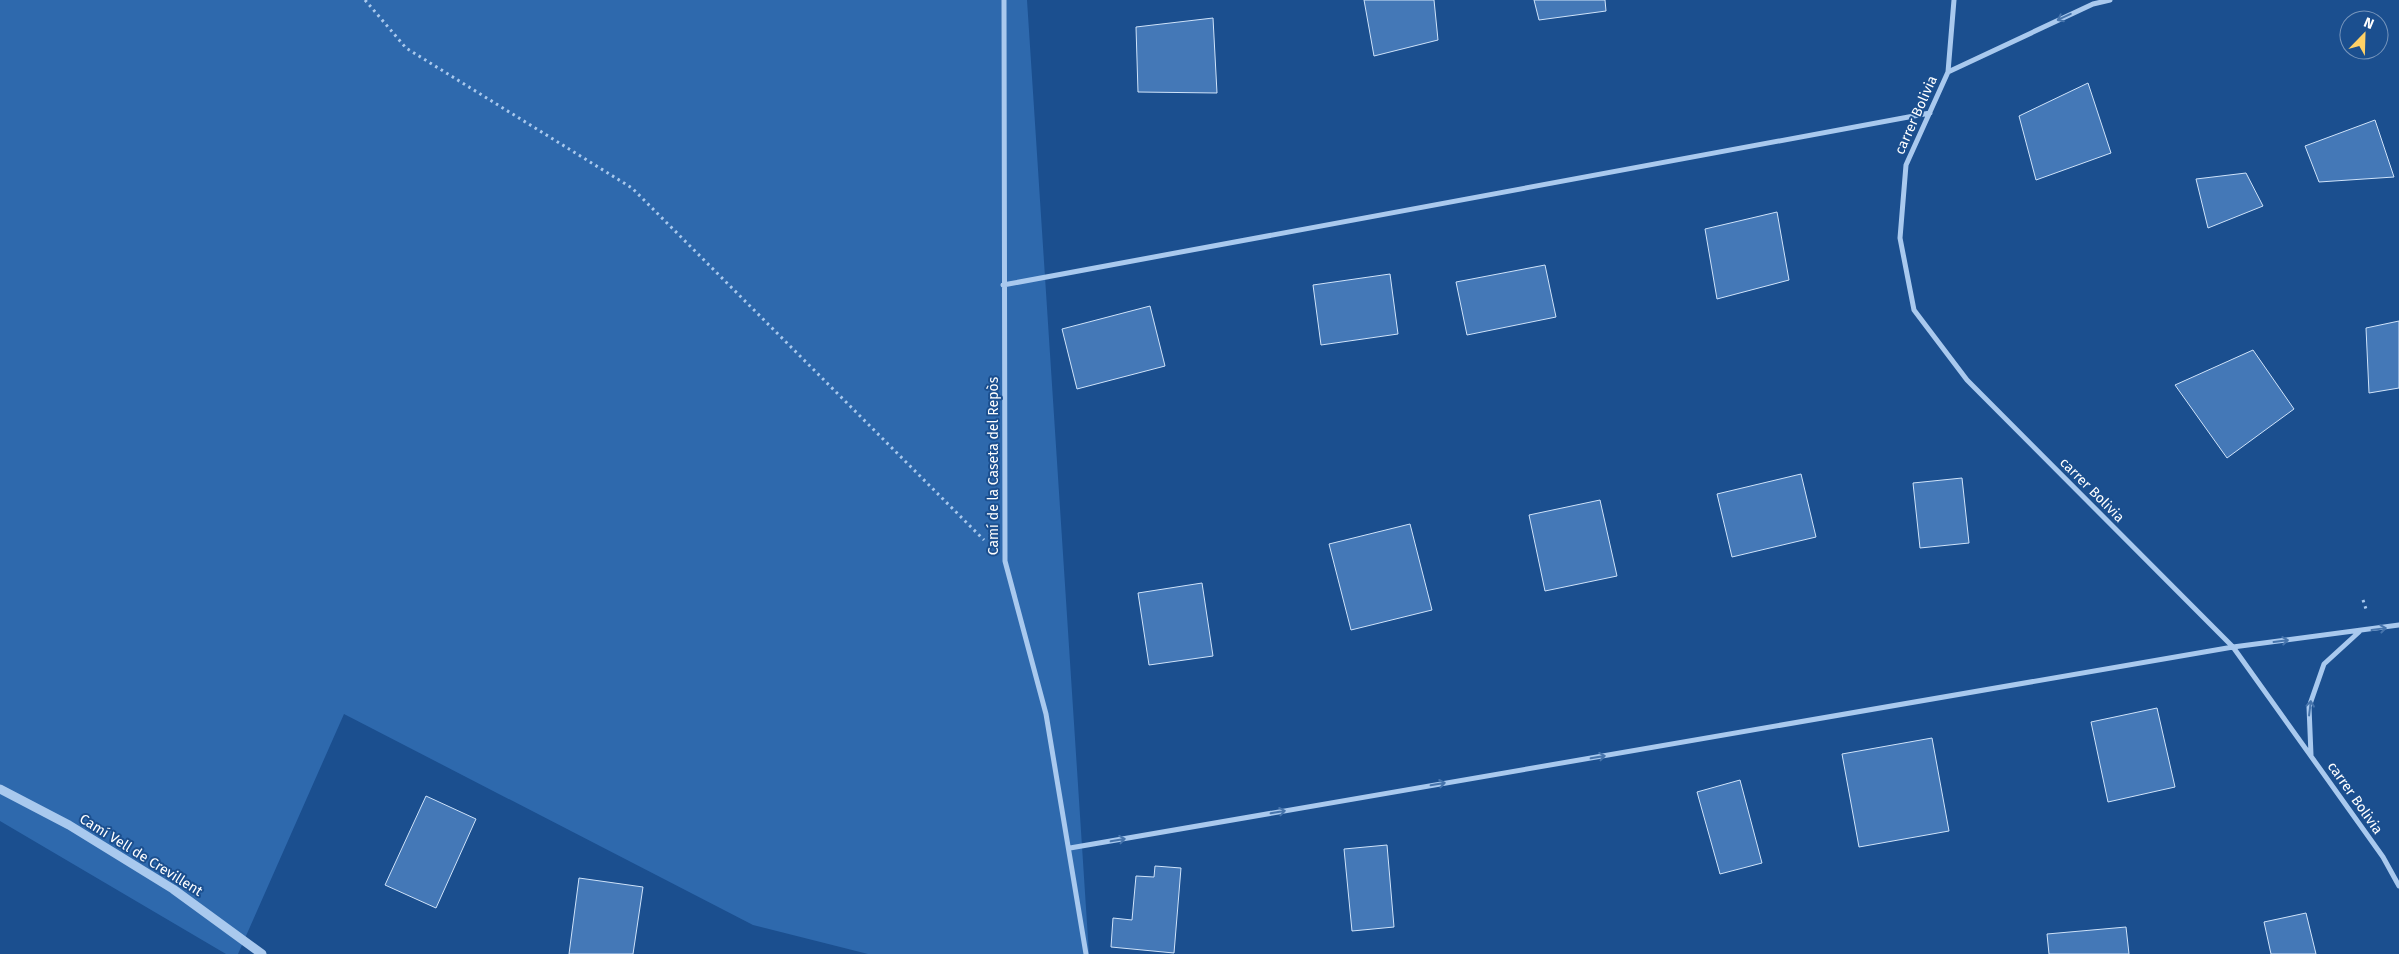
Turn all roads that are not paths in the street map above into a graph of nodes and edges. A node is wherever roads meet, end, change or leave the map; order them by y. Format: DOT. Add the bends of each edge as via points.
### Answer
graph roads {
  1 [pos="1004,0"];
  2 [pos="1954,0"];
  3 [pos="2110,0"];
  4 [pos="1948,72"];
  5 [pos="1930,113"];
  6 [pos="1003,285"];
  7 [pos="2399,625"];
  8 [pos="2360,631"];
  9 [pos="2233,647"];
  10 [pos="2311,756"];
  11 [pos="0,789"];
  12 [pos="1070,848"];
  13 [pos="2399,886"];
  14 [pos="262,954"];
  15 [pos="1086,954"];
  1 -- 6 [label="street, Camí de la Caseta del Repòs"];
  2 -- 4 [label="street, carrer Bolivia"];
  3 -- 4 [label="street, one-way" via="2093,4"];
  4 -- 5 [label="street, carrer Bolivia"];
  5 -- 6 [label="street"];
  5 -- 9 [label="street, carrer Bolivia" via="1906,165 1900,229 1914,310 1967,380"];
  6 -- 12 [label="street, Camí de la Caseta del Repòs" via="1004,560 1046,714"];
  8 -- 7 [label="street, one-way"];
  9 -- 8 [label="street, one-way"];
  10 -- 8 [label="street, one-way" via="2308,707 2324,664"];
  9 -- 10 [label="street, carrer Bolivia"];
  12 -- 9 [label="street, one-way"];
  10 -- 13 [label="street, carrer Bolivia" via="2383,857"];
  11 -- 14 [label="street, Camí Vell de Crevillent" via="69,825 173,889"];
  12 -- 15 [label="street, Camí de la Caseta del Repòs"];
}
